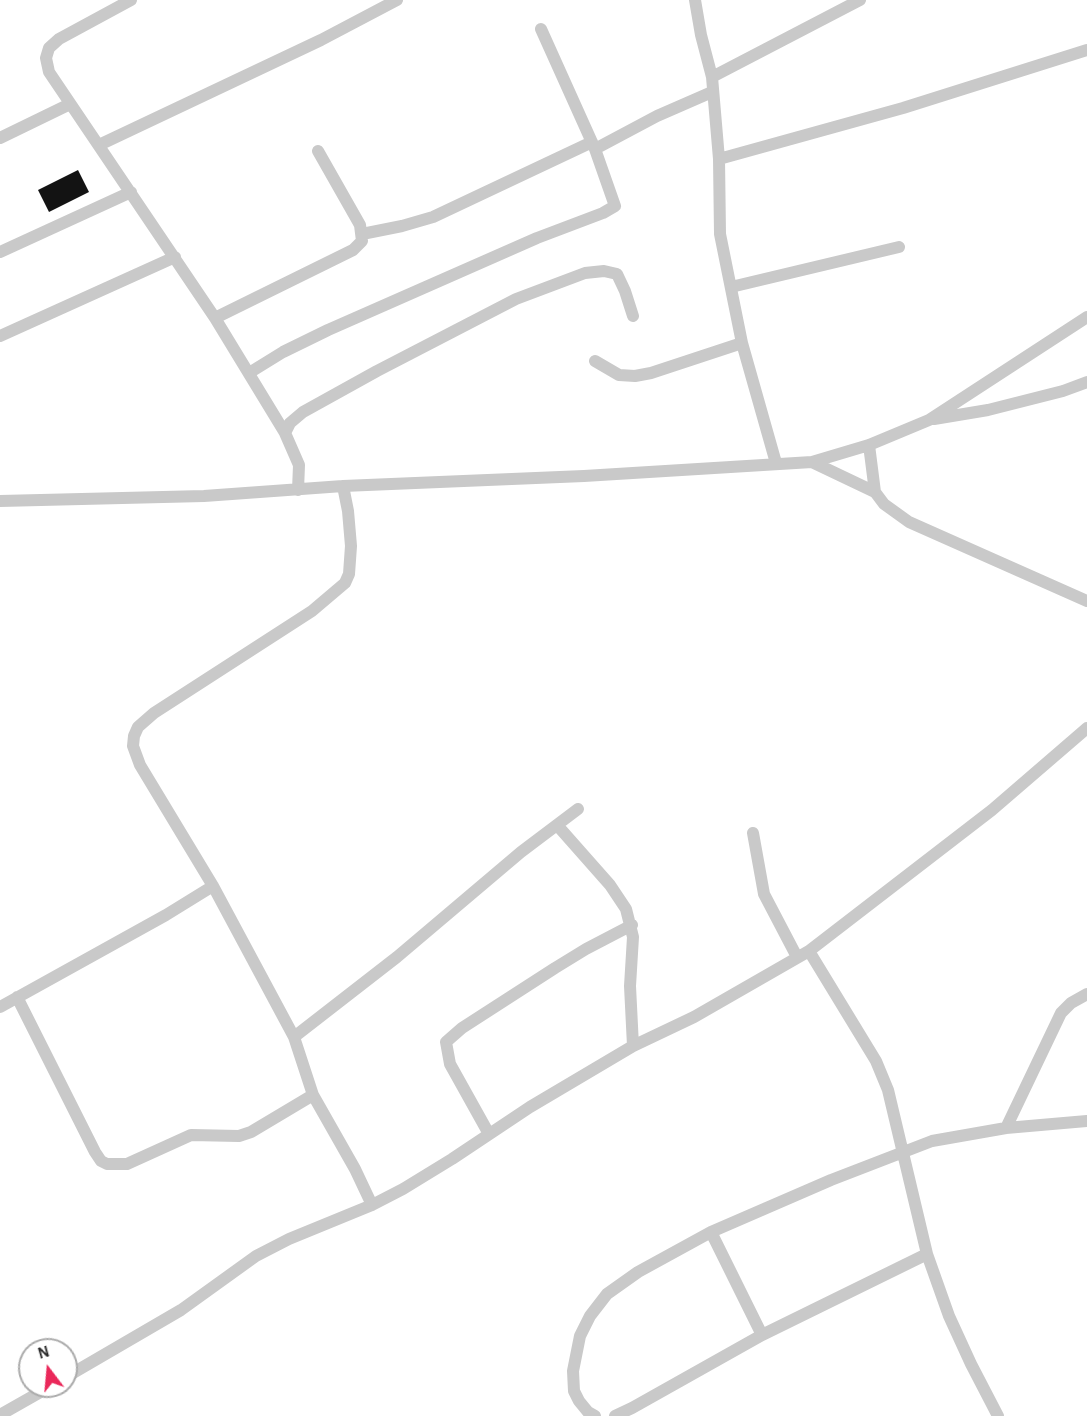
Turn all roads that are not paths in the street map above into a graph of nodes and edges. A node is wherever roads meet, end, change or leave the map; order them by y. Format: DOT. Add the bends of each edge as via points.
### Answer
graph roads {
  1 [pos="131,0"];
  2 [pos="397,0"];
  3 [pos="695,0"];
  4 [pos="860,0"];
  5 [pos="541,29"];
  6 [pos="1087,50"];
  7 [pos="712,77"];
  8 [pos="712,92"];
  9 [pos="70,104"];
  10 [pos="0,138"];
  11 [pos="99,145"];
  12 [pos="594,146"];
  13 [pos="318,151"];
  14 [pos="719,159"];
  15 [pos="131,192"];
  16 [pos="362,234"];
  17 [pos="899,247"];
  18 [pos="0,252"];
  19 [pos="175,257"];
  20 [pos="731,287"];
  21 [pos="633,316"];
  22 [pos="1087,316"];
  23 [pos="215,318"];
  24 [pos="0,336"];
  25 [pos="742,343"];
  26 [pos="595,361"];
  27 [pos="249,373"];
  28 [pos="1087,382"];
  29 [pos="929,420"];
  30 [pos="285,433"];
  31 [pos="869,445"];
  32 [pos="812,462"];
  33 [pos="776,464"];
  34 [pos="343,486"];
  35 [pos="298,490"];
  36 [pos="875,492"];
  37 [pos="0,501"];
  38 [pos="1087,601"];
  39 [pos="1087,728"];
  40 [pos="578,809"];
  41 [pos="557,825"];
  42 [pos="753,833"];
  43 [pos="213,886"];
  44 [pos="632,925"];
  45 [pos="809,951"];
  46 [pos="797,957"];
  47 [pos="1087,994"];
  48 [pos="17,997"];
  49 [pos="0,1007"];
  50 [pos="294,1037"];
  51 [pos="633,1046"];
  52 [pos="313,1095"];
  53 [pos="1087,1121"];
  54 [pos="1006,1128"];
  55 [pos="489,1134"];
  56 [pos="904,1151"];
  57 [pos="372,1204"];
  58 [pos="711,1232"];
  59 [pos="927,1254"];
  60 [pos="762,1335"];
  61 [pos="78,1370"];
  62 [pos="30,1398"];
  63 [pos="0,1415"];
  64 [pos="595,1416"];
  65 [pos="615,1416"];
  66 [pos="999,1416"];
  1 -- 9 [label="street" via="85,23 49,48 49,72"];
  2 -- 11 [label="street"];
  3 -- 7 [label="street"];
  4 -- 7 [label="street"];
  5 -- 12 [label="street"];
  6 -- 14 [label="street" via="903,108"];
  7 -- 8 [label="street"];
  8 -- 12 [label="street"];
  8 -- 14 [label="street"];
  9 -- 10 [label="street"];
  9 -- 11 [label="street"];
  11 -- 15 [label="street"];
  12 -- 16 [label="street" via="434,216"];
  12 -- 27 [label="street" via="615,202 612,208 338,325"];
  13 -- 16 [label="street"];
  14 -- 20 [label="street" via="720,234"];
  15 -- 18 [label="street"];
  15 -- 19 [label="street"];
  16 -- 23 [label="street" via="362,242 353,250"];
  17 -- 20 [label="street"];
  19 -- 23 [label="street"];
  19 -- 24 [label="street"];
  20 -- 25 [label="street"];
  21 -- 30 [label="street" via="617,274 585,273 516,299 377,371 303,412"];
  22 -- 29 [label="street"];
  23 -- 27 [label="street"];
  25 -- 26 [label="street" via="635,376 619,375"];
  25 -- 33 [label="street"];
  27 -- 30 [label="street"];
  28 -- 29 [label="street" via="988,410"];
  29 -- 31 [label="street"];
  30 -- 35 [label="street" via="299,465"];
  31 -- 32 [label="street"];
  31 -- 36 [label="street"];
  32 -- 33 [label="street"];
  32 -- 36 [label="street"];
  33 -- 34 [label="street"];
  34 -- 35 [label="street"];
  34 -- 43 [label="street" via="351,546 345,583 312,611 154,713 134,736 133,746 140,765"];
  35 -- 37 [label="street"];
  36 -- 38 [label="street" via="884,504 909,522"];
  39 -- 45 [label="street" via="992,810"];
  40 -- 41 [label="street"];
  41 -- 44 [label="street" via="610,885"];
  41 -- 50 [label="street"];
  42 -- 46 [label="street" via="764,894"];
  43 -- 48 [label="street"];
  43 -- 50 [label="street"];
  44 -- 51 [label="street"];
  44 -- 55 [label="street" via="536,980 446,1042 450,1064"];
  45 -- 46 [label="street"];
  45 -- 56 [label="street" via="876,1061"];
  46 -- 51 [label="street" via="694,1017"];
  47 -- 54 [label="street" via="1061,1013"];
  48 -- 49 [label="street"];
  48 -- 52 [label="street" via="90,1142 107,1164 127,1164 191,1135 239,1136 251,1132"];
  50 -- 52 [label="street"];
  51 -- 55 [label="street"];
  52 -- 57 [label="street"];
  53 -- 54 [label="street"];
  54 -- 56 [label="street" via="945,1138"];
  55 -- 57 [label="street"];
  56 -- 58 [label="street"];
  56 -- 59 [label="street"];
  57 -- 61 [label="street" via="256,1256 181,1310"];
  58 -- 60 [label="street"];
  58 -- 64 [label="street" via="638,1272 607,1294 590,1316 580,1336 573,1371 574,1391"];
  59 -- 60 [label="street"];
  59 -- 66 [label="street" via="970,1364"];
  60 -- 65 [label="street"];
  62 -- 63 [label="street"];
}
